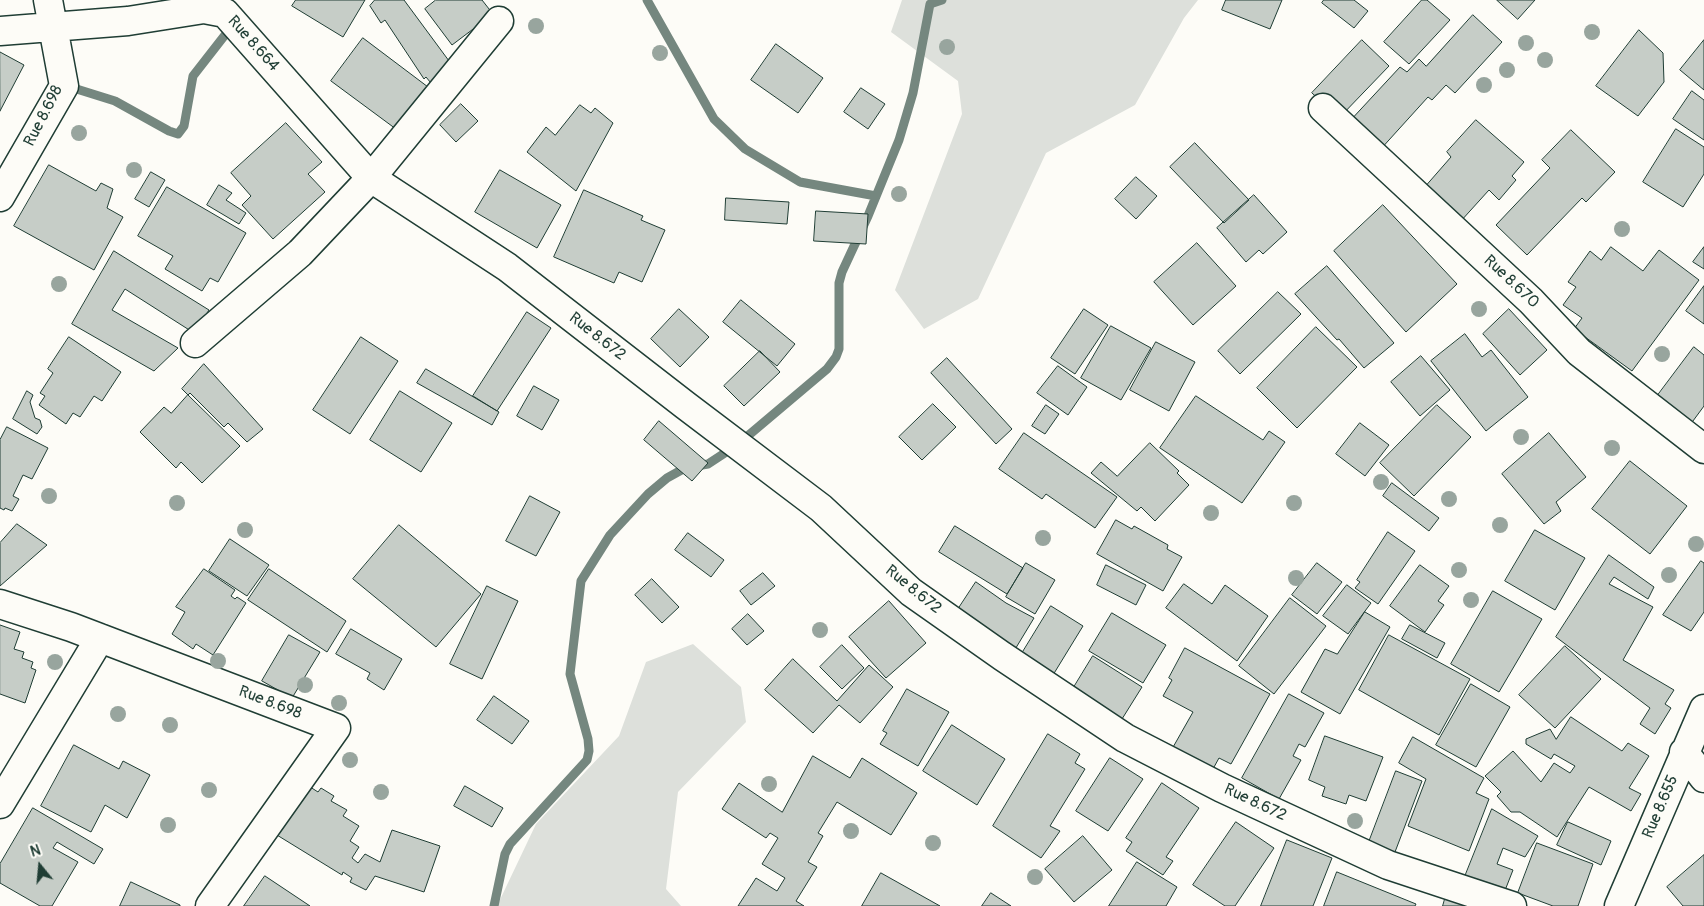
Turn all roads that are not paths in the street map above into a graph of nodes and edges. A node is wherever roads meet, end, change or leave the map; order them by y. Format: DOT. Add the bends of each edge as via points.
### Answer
graph roads {
  1 [pos="48,0"];
  2 [pos="499,21"];
  3 [pos="53,28"];
  4 [pos="0,31"];
  5 [pos="1323,108"];
  6 [pos="371,178"];
  7 [pos="0,196"];
  8 [pos="196,344"];
  9 [pos="1704,449"];
  10 [pos="0,604"];
  11 [pos="100,638"];
  12 [pos="1704,709"];
  13 [pos="1684,752"];
  14 [pos="1704,778"];
  15 [pos="0,804"];
  16 [pos="210,906"];
  17 [pos="1512,906"];
  18 [pos="1619,906"];
  1 -- 3 [label="street, Rue 8.698"];
  2 -- 6 [label="street"];
  3 -- 4 [label="street, Rue 8.664"];
  3 -- 6 [label="street, Rue 8.664" via="204,9 225,13"];
  3 -- 7 [label="street, Rue 8.698" via="64,86"];
  5 -- 9 [label="street, Rue 8.670" via="1532,301 1579,352"];
  6 -- 8 [label="street" via="300,253"];
  6 -- 17 [label="street, Rue 8.672" via="507,267 822,508 911,592 1125,738 1222,788 1388,865"];
  10 -- 11 [label="street, Rue 8.698"];
  11 -- 15 [label="street"];
  11 -- 16 [label="street, Rue 8.698" via="336,728"];
  12 -- 13 [label="street, Rue 8.655"];
  13 -- 14 [label="street"];
  13 -- 18 [label="street, Rue 8.655"];
}
